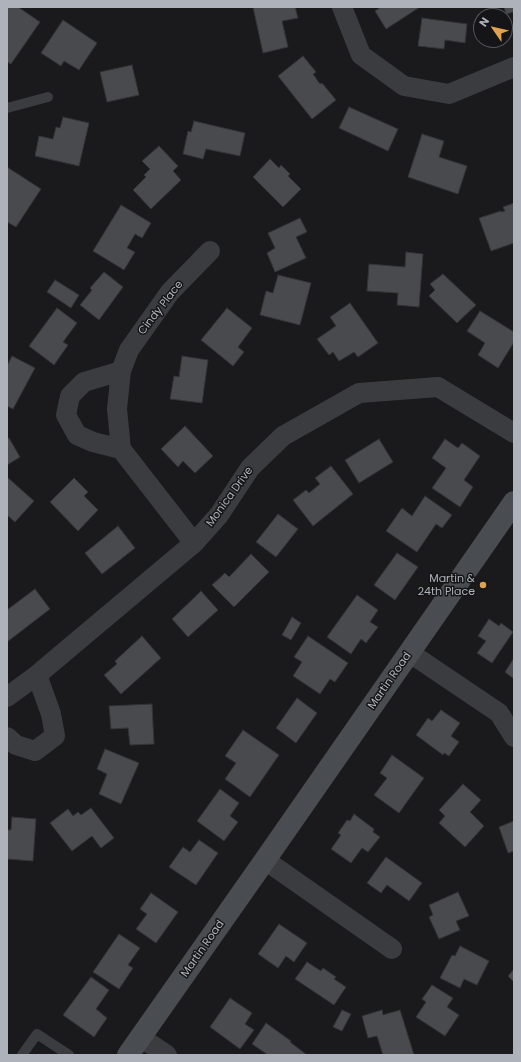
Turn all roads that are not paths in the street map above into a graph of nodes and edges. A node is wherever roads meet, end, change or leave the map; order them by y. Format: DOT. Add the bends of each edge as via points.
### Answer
graph roads {
  1 [pos="342,7"];
  2 [pos="514,67"];
  3 [pos="48,97"];
  4 [pos="7,108"];
  5 [pos="210,251"];
  6 [pos="121,371"];
  7 [pos="514,433"];
  8 [pos="121,449"];
  9 [pos="514,502"];
  10 [pos="194,543"];
  11 [pos="410,653"];
  12 [pos="37,675"];
  13 [pos="7,697"];
  14 [pos="7,737"];
  15 [pos="514,737"];
  16 [pos="266,860"];
  17 [pos="392,949"];
  18 [pos="140,1037"];
  19 [pos="22,1055"];
  20 [pos="69,1055"];
  21 [pos="128,1055"];
  22 [pos="167,1055"];
  1 -- 2 [label="street" via="361,55 404,86 449,94"];
  3 -- 4 [label="lane"];
  5 -- 6 [label="street, Cindy Place" via="170,292 129,350"];
  6 -- 8 [label="street, Cindy Place" via="117,409"];
  6 -- 8 [label="street" via="84,382 70,396 66,415 77,435"];
  7 -- 10 [label="street, Monica Drive" via="438,387 358,393 283,436 250,468 219,515"];
  8 -- 10 [label="street"];
  9 -- 11 [label="street, Martin Road"];
  10 -- 12 [label="street, Monica Drive"];
  11 -- 15 [label="street" via="499,713"];
  11 -- 16 [label="street, Martin Road"];
  12 -- 13 [label="street, Monica Drive"];
  12 -- 14 [label="street" via="51,714 55,736 35,751 16,745"];
  16 -- 17 [label="street"];
  16 -- 18 [label="street, Martin Road"];
  18 -- 21 [label="street, Martin Road"];
  18 -- 22 [label="street"];
  19 -- 20 [label="lane" via="37,1034"];
}
